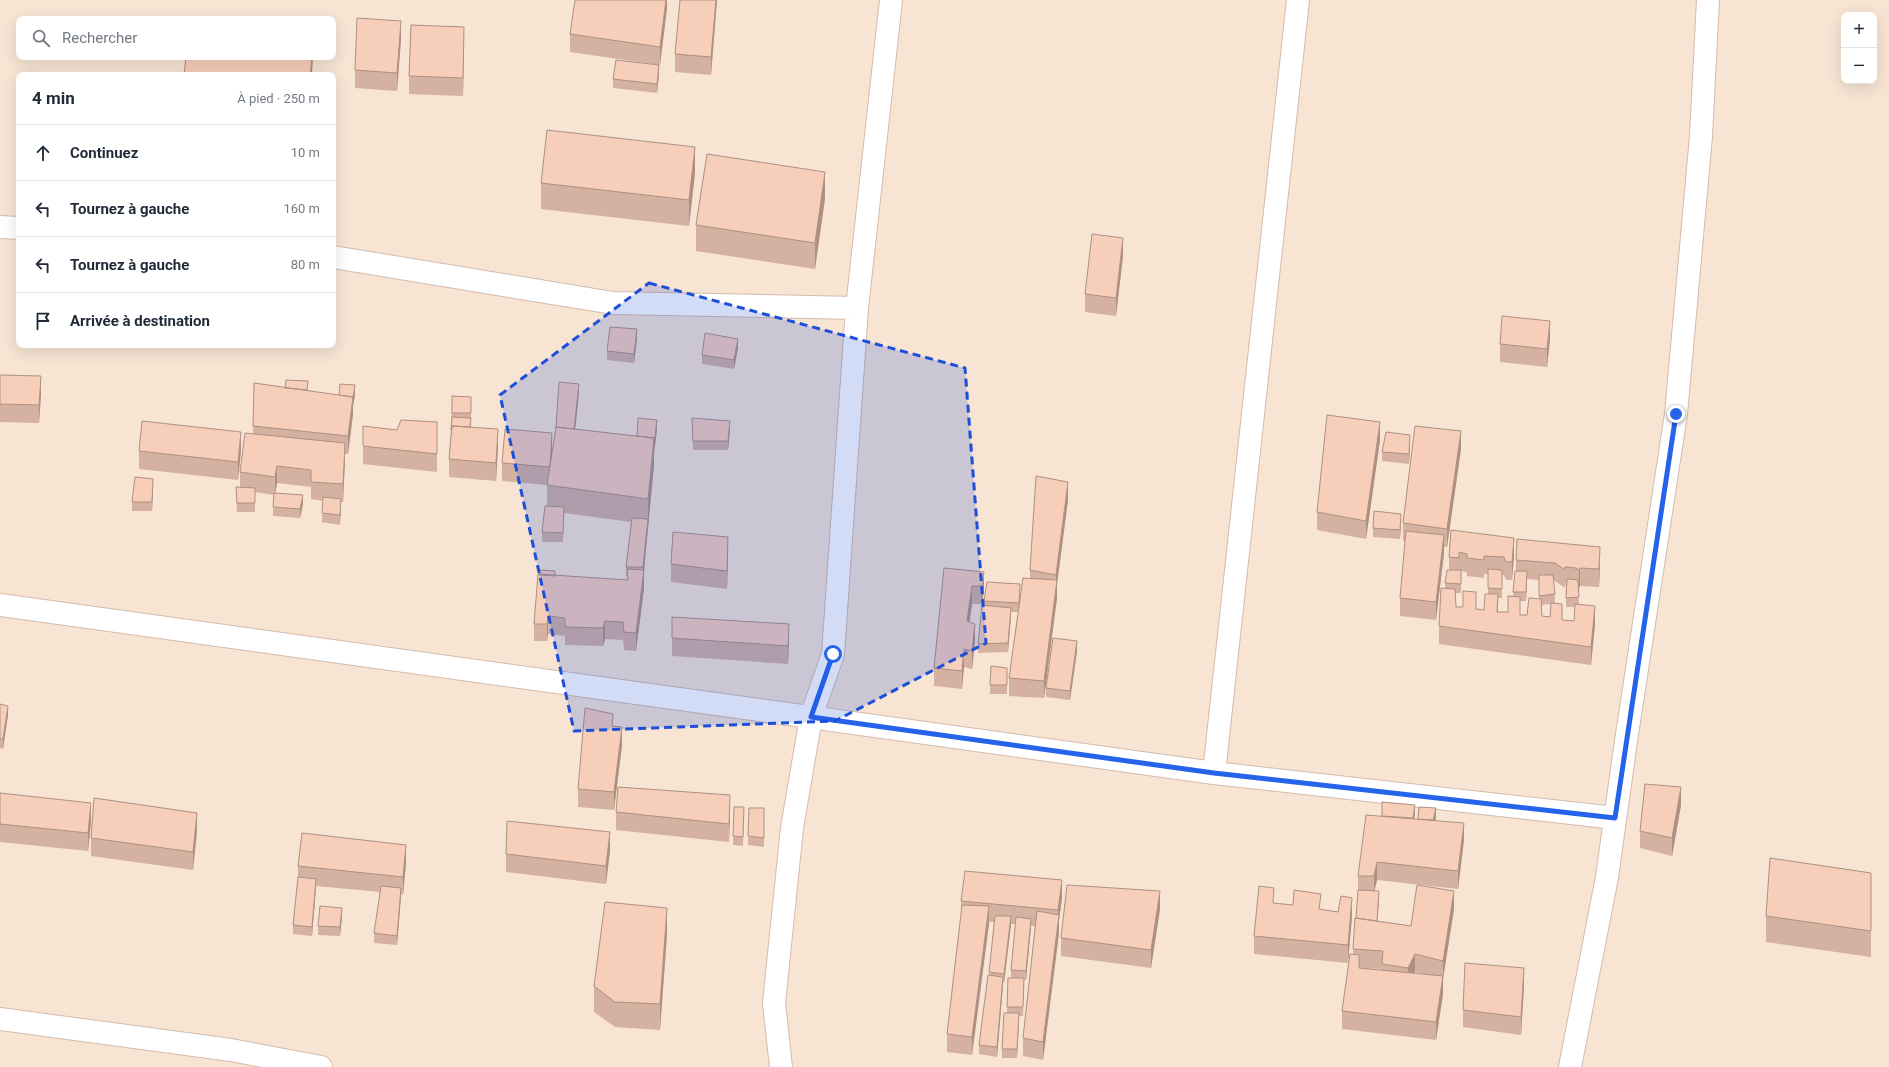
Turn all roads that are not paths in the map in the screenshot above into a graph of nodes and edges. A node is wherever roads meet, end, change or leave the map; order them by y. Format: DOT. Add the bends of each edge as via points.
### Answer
graph roads {
  1 [pos="891,0"];
  2 [pos="1298,0"];
  3 [pos="1708,0"];
  4 [pos="0,227"];
  5 [pos="16,228"];
  6 [pos="336,257"];
  7 [pos="857,308"];
  8 [pos="0,605"];
  9 [pos="811,717"];
  10 [pos="1214,773"];
  11 [pos="1615,818"];
  12 [pos="0,1019"];
  13 [pos="321,1067"];
  14 [pos="782,1067"];
  15 [pos="1570,1067"];
  1 -- 7 [label="street"];
  2 -- 10 [label="street"];
  3 -- 11 [label="street" via="1701,136 1676,414"];
  4 -- 5 [label="street"];
  6 -- 7 [label="street" via="613,303"];
  7 -- 9 [label="street" via="833,654"];
  8 -- 9 [label="street"];
  9 -- 10 [label="street"];
  9 -- 14 [label="street" via="792,828 774,1003"];
  10 -- 11 [label="street"];
  11 -- 15 [label="street" via="1607,877"];
  12 -- 13 [label="street" via="232,1050"];
}
